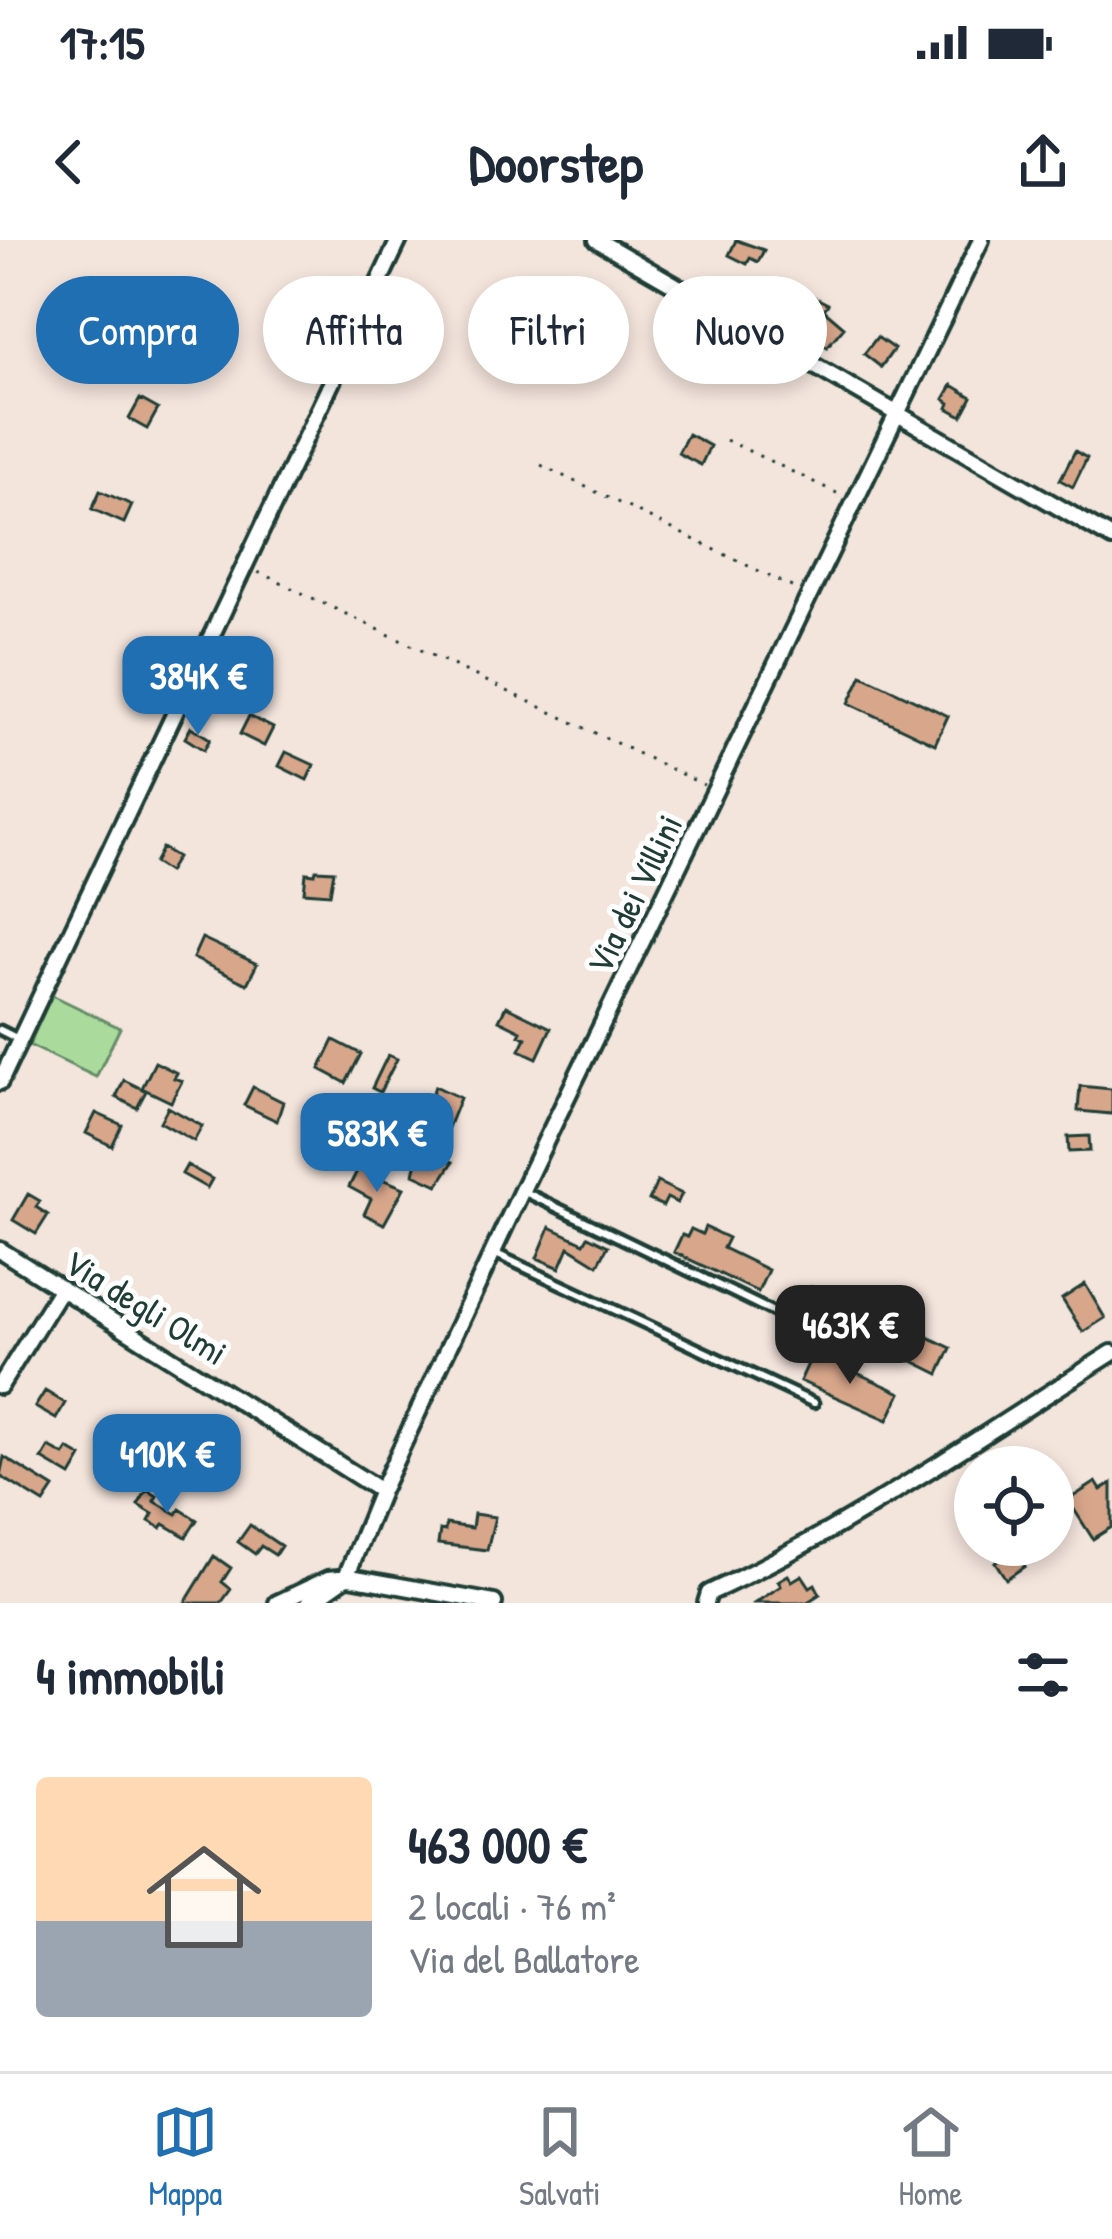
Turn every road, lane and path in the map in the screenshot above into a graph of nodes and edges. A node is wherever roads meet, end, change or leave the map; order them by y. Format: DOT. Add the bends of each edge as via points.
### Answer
graph roads {
  1 [pos="399,240"];
  2 [pos="598,240"];
  3 [pos="981,240"];
  4 [pos="896,416"];
  5 [pos="726,440"];
  6 [pos="541,465"];
  7 [pos="856,501"];
  8 [pos="1112,538"];
  9 [pos="246,566"];
  10 [pos="811,596"];
  11 [pos="717,791"];
  12 [pos="0,1030"];
  13 [pos="20,1040"];
  14 [pos="0,1082"];
  15 [pos="522,1190"];
  16 [pos="0,1250"];
  17 [pos="494,1253"];
  18 [pos="61,1288"];
  19 [pos="856,1352"];
  20 [pos="1112,1353"];
  21 [pos="0,1386"];
  22 [pos="814,1403"];
  23 [pos="381,1491"];
  24 [pos="346,1577"];
  25 [pos="277,1603"];
  26 [pos="309,1603"];
  27 [pos="494,1603"];
  28 [pos="706,1603"];
  1 -- 9 [label="street"];
  2 -- 4 [label="street"];
  3 -- 4 [label="street, Via dei Villini"];
  4 -- 7 [label="street, Via dei Villini"];
  4 -- 8 [label="street"];
  5 -- 7 [label="path"];
  6 -- 10 [label="path"];
  7 -- 10 [label="street, Via dei Villini"];
  9 -- 11 [label="path"];
  9 -- 13 [label="street"];
  10 -- 11 [label="street, Via dei Villini"];
  11 -- 15 [label="street, Via dei Villini"];
  12 -- 13 [label="lane"];
  13 -- 14 [label="street"];
  15 -- 17 [label="street, Via dei Villini"];
  15 -- 19 [label="lane"];
  16 -- 18 [label="street, Via degli Olmi"];
  17 -- 22 [label="lane"];
  17 -- 23 [label="street, Via dei Villini"];
  18 -- 21 [label="street"];
  18 -- 23 [label="street, Via degli Olmi"];
  20 -- 28 [label="street" via="814,1538 709,1593"];
  23 -- 24 [label="street, Via dei Villini"];
  24 -- 25 [label="street"];
  24 -- 26 [label="street"];
  24 -- 27 [label="street"];
}
